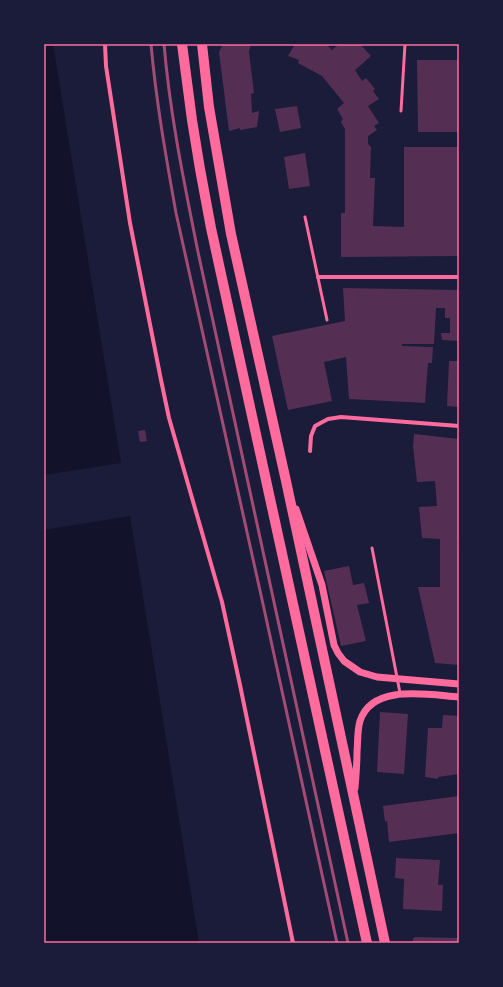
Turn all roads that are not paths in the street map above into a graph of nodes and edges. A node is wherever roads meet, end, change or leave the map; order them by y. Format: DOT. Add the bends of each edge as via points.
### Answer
graph roads {
  1 [pos="105,44"];
  2 [pos="182,44"];
  3 [pos="202,44"];
  4 [pos="405,44"];
  5 [pos="401,111"];
  6 [pos="306,217"];
  7 [pos="318,277"];
  8 [pos="459,277"];
  9 [pos="327,320"];
  10 [pos="459,426"];
  11 [pos="310,451"];
  12 [pos="286,481"];
  13 [pos="372,548"];
  14 [pos="398,679"];
  15 [pos="459,684"];
  16 [pos="400,694"];
  17 [pos="459,697"];
  18 [pos="354,797"];
  19 [pos="294,943"];
  20 [pos="367,943"];
  21 [pos="385,943"];
  1 -- 19 [label="street" via="106,66 130,223 161,380 222,602"];
  2 -- 20 [label="main road" via="211,228"];
  3 -- 12 [label="main road" via="209,107 231,234"];
  4 -- 5 [label="lane"];
  6 -- 7 [label="lane"];
  7 -- 8 [label="street"];
  7 -- 9 [label="lane"];
  10 -- 11 [label="street" via="341,416 315,426"];
  12 -- 14 [label="street" via="322,585 333,640 338,652 344,661 360,672 376,677"];
  12 -- 18 [label="main road"];
  13 -- 14 [label="lane"];
  14 -- 15 [label="street"];
  14 -- 16 [label="lane"];
  16 -- 17 [label="street"];
  16 -- 18 [label="street" via="377,700 361,716 357,737"];
  18 -- 21 [label="main road"];
}
